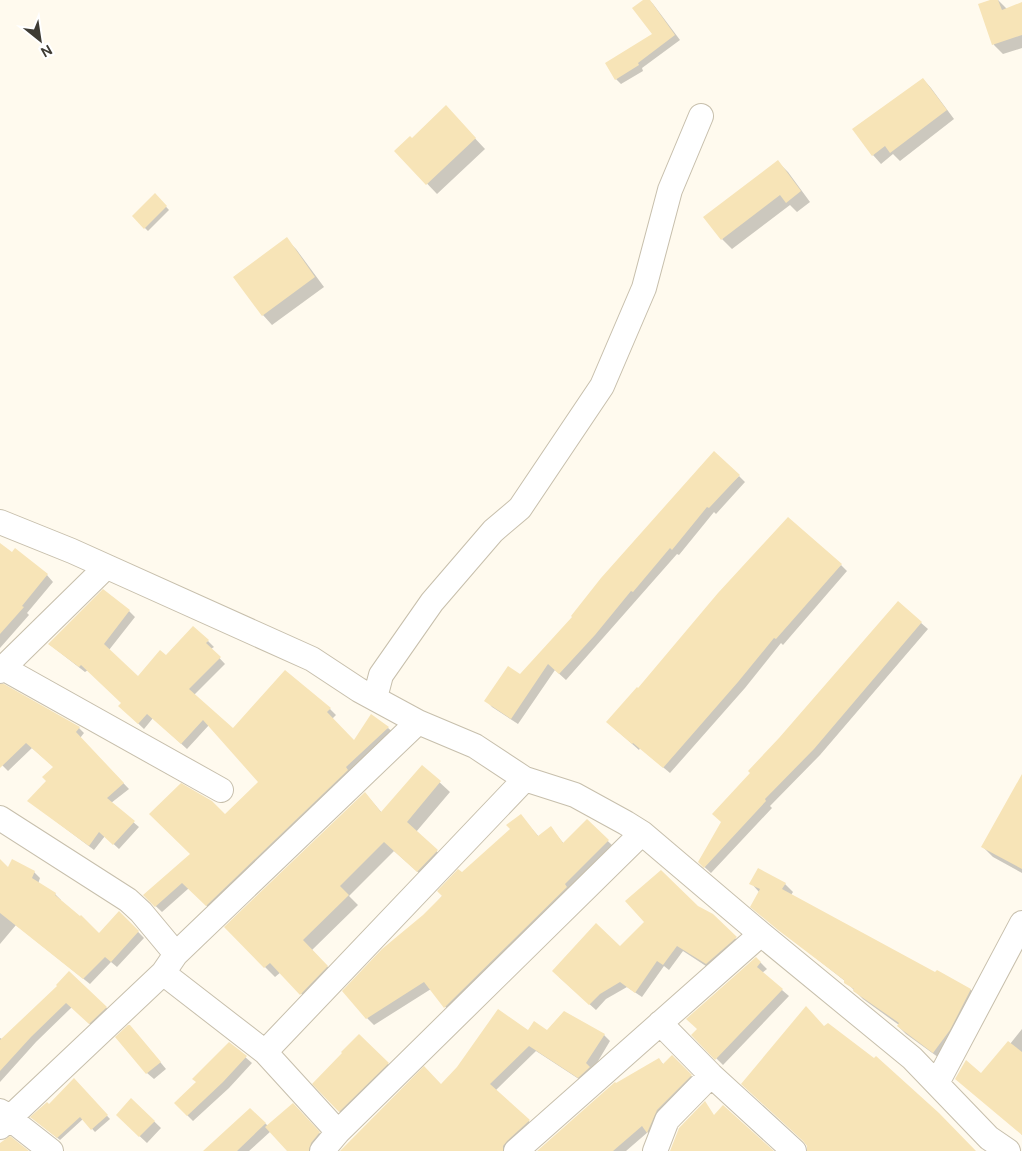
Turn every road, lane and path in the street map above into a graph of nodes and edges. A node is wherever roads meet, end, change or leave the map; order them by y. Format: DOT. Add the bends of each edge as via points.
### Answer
graph roads {
  1 [pos="701,116"];
  2 [pos="0,522"];
  3 [pos="106,567"];
  4 [pos="1,670"];
  5 [pos="375,698"];
  6 [pos="418,722"];
  7 [pos="525,779"];
  8 [pos="221,790"];
  9 [pos="0,818"];
  10 [pos="642,833"];
  11 [pos="1022,923"];
  12 [pos="761,934"];
  13 [pos="170,963"];
  14 [pos="660,1023"];
  15 [pos="265,1052"];
  16 [pos="711,1075"];
  17 [pos="937,1083"];
  18 [pos="3,1119"];
  19 [pos="338,1132"];
  20 [pos="51,1151"];
  21 [pos="322,1151"];
  22 [pos="516,1151"];
  23 [pos="655,1151"];
  24 [pos="794,1151"];
  25 [pos="1008,1151"];
  1 -- 5 [label="street" via="670,190 644,288 602,386 520,508 493,531 432,602 381,676"];
  2 -- 3 [label="street"];
  3 -- 4 [label="street"];
  3 -- 5 [label="street" via="312,659"];
  4 -- 8 [label="street"];
  5 -- 6 [label="street"];
  6 -- 7 [label="street" via="475,746"];
  6 -- 13 [label="street"];
  7 -- 10 [label="street" via="575,795"];
  7 -- 15 [label="street"];
  9 -- 13 [label="street" via="128,900 141,912"];
  10 -- 12 [label="street"];
  10 -- 19 [label="street"];
  11 -- 17 [label="street"];
  12 -- 14 [label="street"];
  12 -- 17 [label="street" via="912,1058"];
  13 -- 15 [label="street"];
  13 -- 18 [label="street"];
  14 -- 16 [label="street"];
  14 -- 22 [label="street"];
  15 -- 19 [label="street"];
  16 -- 23 [label="street" via="667,1120"];
  16 -- 24 [label="street"];
  17 -- 25 [label="street" via="989,1138"];
  18 -- 20 [label="street"];
  19 -- 21 [label="street"];
}
